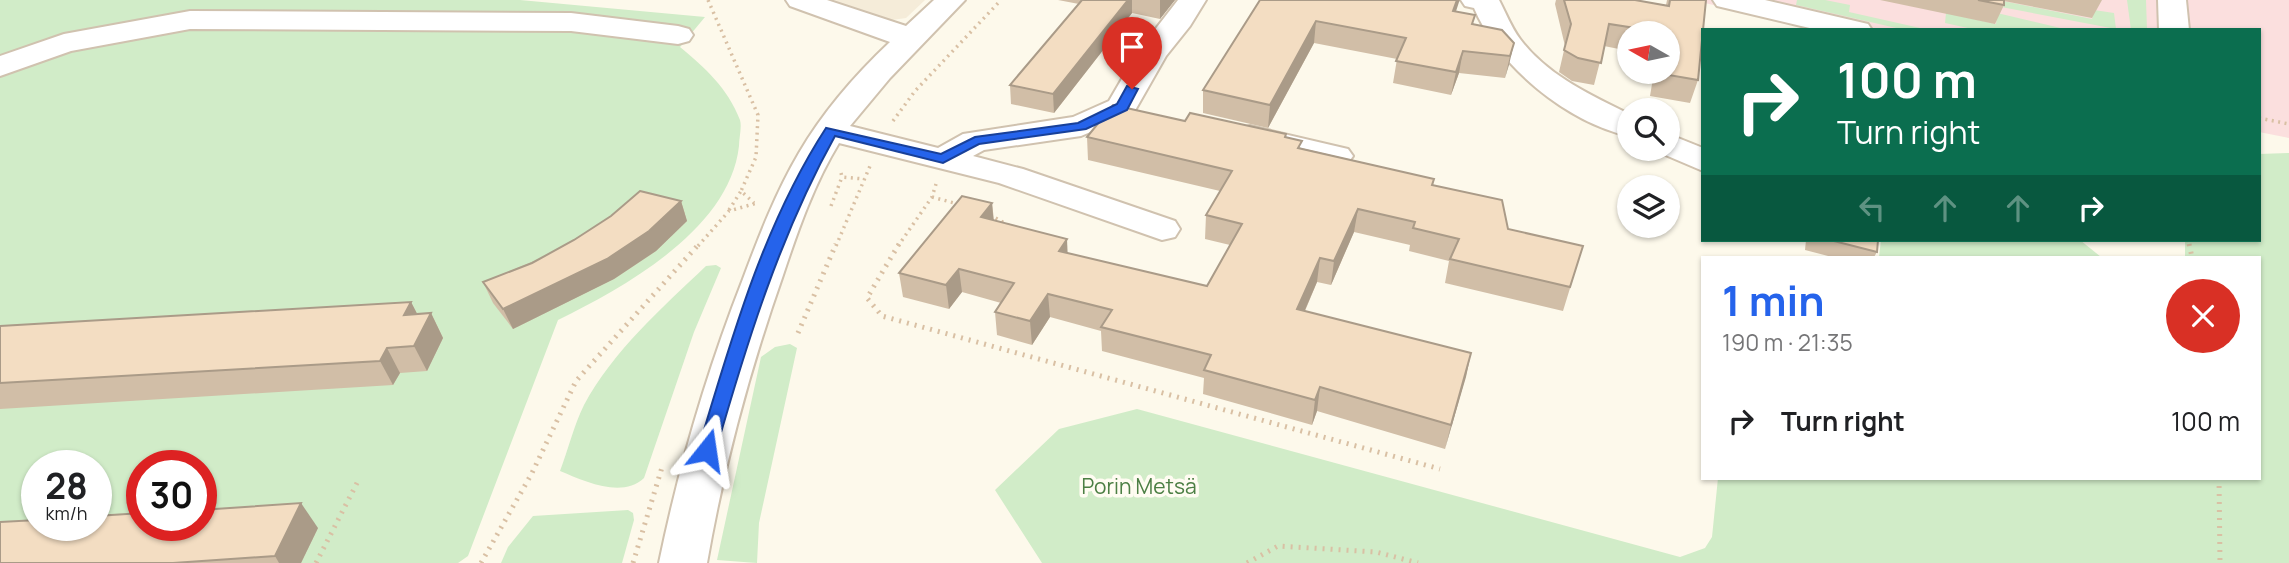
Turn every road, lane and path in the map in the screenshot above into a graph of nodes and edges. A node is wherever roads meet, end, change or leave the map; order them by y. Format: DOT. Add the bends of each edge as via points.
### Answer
graph roads {
  1 [pos="708,0"];
  2 [pos="800,0"];
  3 [pos="951,0"];
  4 [pos="1192,0"];
  5 [pos="1475,0"];
  6 [pos="1727,0"];
  7 [pos="2172,0"];
  8 [pos="1848,28"];
  9 [pos="2174,28"];
  10 [pos="678,35"];
  11 [pos="914,36"];
  12 [pos="0,67"];
  13 [pos="2261,118"];
  14 [pos="1617,120"];
  15 [pos="2289,124"];
  16 [pos="1216,128"];
  17 [pos="831,131"];
  18 [pos="1680,150"];
  19 [pos="1336,156"];
  20 [pos="943,159"];
  21 [pos="1701,160"];
  22 [pos="842,177"];
  23 [pos="741,191"];
  24 [pos="932,197"];
  25 [pos="831,206"];
  26 [pos="969,207"];
  27 [pos="981,210"];
  28 [pos="729,211"];
  29 [pos="1015,228"];
  30 [pos="1162,229"];
  31 [pos="1440,469"];
  32 [pos="2218,480"];
  33 [pos="358,481"];
  34 [pos="316,563"];
  35 [pos="481,563"];
  36 [pos="683,563"];
  37 [pos="1247,563"];
  38 [pos="1418,563"];
  39 [pos="2220,563"];
  1 -- 23 [label="path" via="758,115 756,158"];
  2 -- 11 [label="street" via="892,34"];
  3 -- 11 [label="street"];
  4 -- 20 [label="street" via="1152,53 1135,110 1081,126 975,141"];
  5 -- 14 [label="street" via="1486,2 1506,44 1558,92"];
  6 -- 8 [label="street"];
  7 -- 9 [label="street"];
  10 -- 12 [label="street" via="571,22 190,20 64,43"];
  11 -- 17 [label="street" via="863,88"];
  13 -- 15 [label="path"];
  16 -- 19 [label="street"];
  17 -- 20 [label="street"];
  17 -- 36 [label="street" via="795,194 743,332 695,496"];
  18 -- 21 [label="street"];
  20 -- 24 [label="path"];
  20 -- 30 [label="street" via="1011,176"];
  22 -- 25 [label="path"];
  23 -- 28 [label="path"];
  23 -- 28 [label="path" via="754,203"];
  24 -- 26 [label="path"];
  24 -- 31 [label="path" via="867,298 882,316"];
  27 -- 29 [label="path"];
  28 -- 35 [label="path" via="576,380 533,473"];
  32 -- 39 [label="path"];
  33 -- 34 [label="path"];
  37 -- 38 [label="path" via="1278,546 1376,552"];
}
